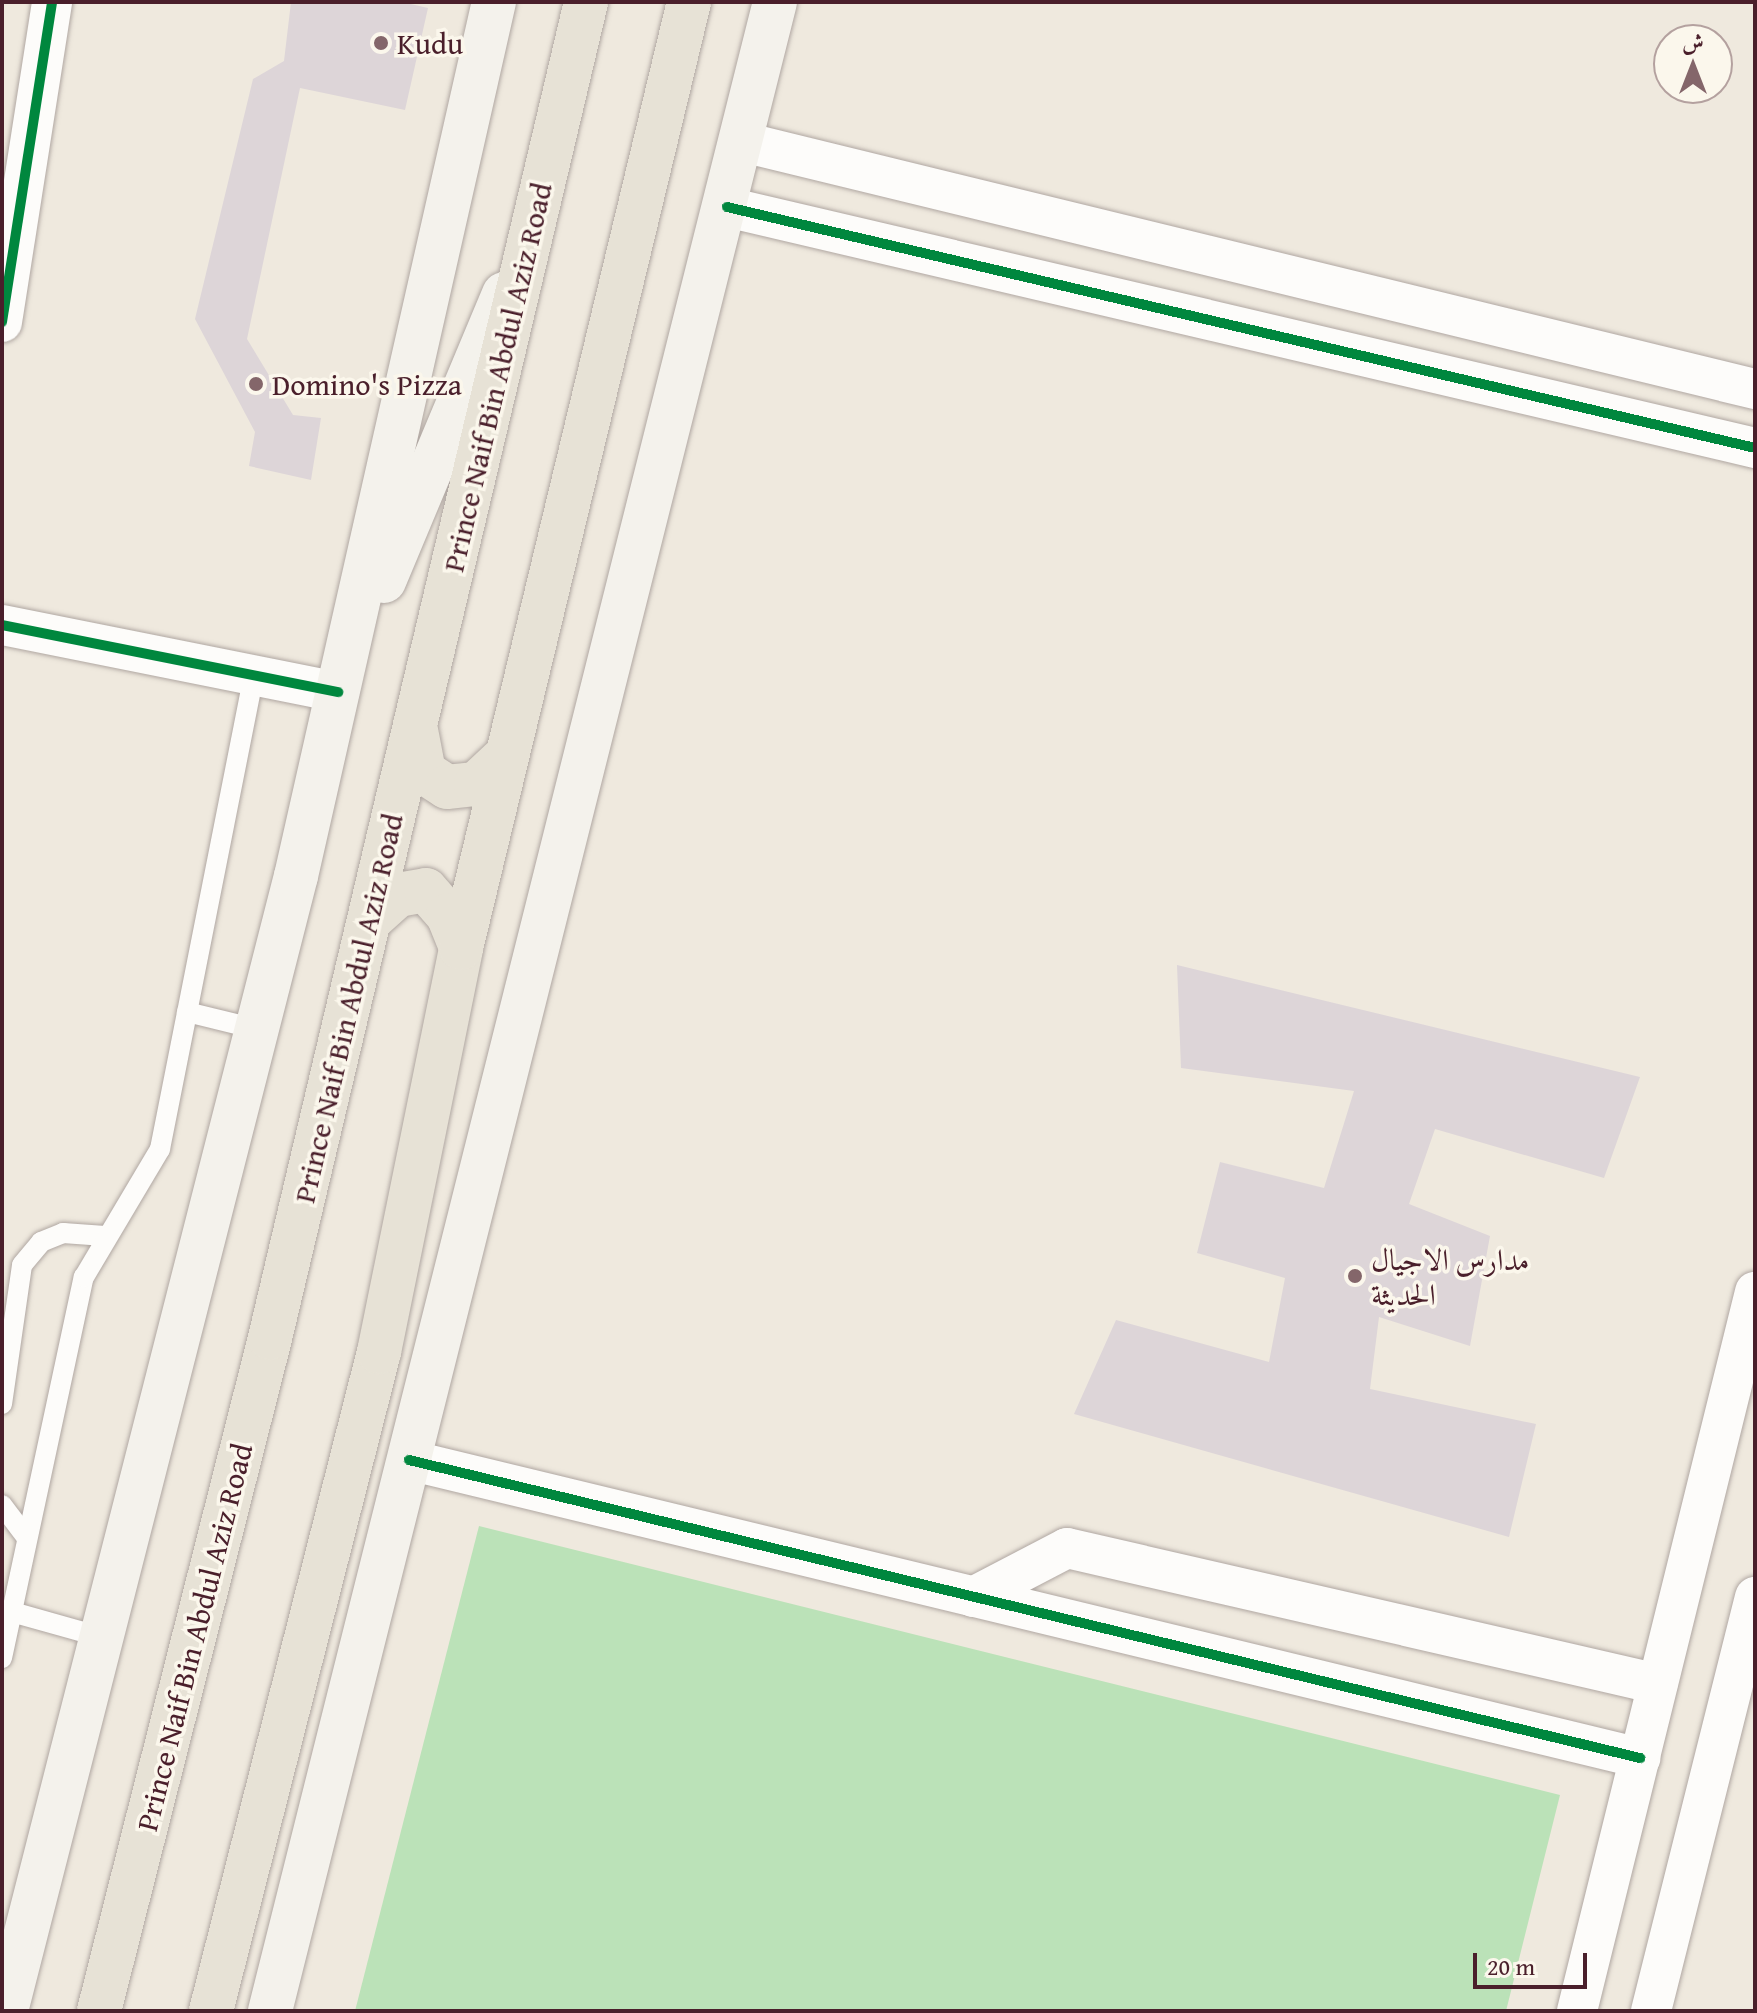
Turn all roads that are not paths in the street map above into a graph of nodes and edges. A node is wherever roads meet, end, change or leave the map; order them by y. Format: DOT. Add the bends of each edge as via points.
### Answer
graph roads {
  1 [pos="52,2"];
  2 [pos="494,2"];
  3 [pos="586,2"];
  4 [pos="689,2"];
  5 [pos="775,2"];
  6 [pos="743,142"];
  7 [pos="12,182"];
  8 [pos="727,207"];
  9 [pos="533,226"];
  10 [pos="2,322"];
  11 [pos="1755,389"];
  12 [pos="1755,448"];
  13 [pos="2,625"];
  14 [pos="254,674"];
  15 [pos="338,692"];
  16 [pos="415,725"];
  17 [pos="507,755"];
  18 [pos="369,921"];
  19 [pos="461,948"];
  20 [pos="187,1012"];
  21 [pos="257,1029"];
  22 [pos="105,1236"];
  23 [pos="1755,1292"];
  24 [pos="2,1404"];
  25 [pos="409,1460"];
  26 [pos="2,1505"];
  27 [pos="27,1538"];
  28 [pos="973,1597"];
  29 [pos="1755,1597"];
  30 [pos="12,1612"];
  31 [pos="101,1637"];
  32 [pos="2,1658"];
  33 [pos="1658,1684"];
  34 [pos="1640,1758"];
  35 [pos="271,1774"];
  36 [pos="6,2011"];
  37 [pos="99,2011"];
  38 [pos="211,2011"];
  39 [pos="242,2011"];
  40 [pos="270,2011"];
  41 [pos="1577,2011"];
  42 [pos="1651,2011"];
  1 -- 7 [label="street"];
  2 -- 15 [label="main road"];
  3 -- 9 [label="highway, Prince Naif Bin Abdul Aziz Road"];
  4 -- 17 [label="highway"];
  5 -- 6 [label="main road"];
  6 -- 8 [label="main road"];
  6 -- 11 [label="street"];
  7 -- 10 [label="street"];
  8 -- 12 [label="street"];
  8 -- 25 [label="main road"];
  9 -- 15 [label="main road"];
  9 -- 16 [label="highway, Prince Naif Bin Abdul Aziz Road"];
  13 -- 14 [label="street"];
  14 -- 15 [label="street"];
  14 -- 20 [label="lane"];
  15 -- 21 [label="main road"];
  16 -- 17 [label="highway" via="424,772 447,787 476,784"];
  16 -- 18 [label="highway, Prince Naif Bin Abdul Aziz Road"];
  17 -- 19 [label="highway"];
  18 -- 19 [label="highway" via="398,895 426,890 448,915"];
  18 -- 37 [label="highway, Prince Naif Bin Abdul Aziz Road" via="270,1338"];
  19 -- 35 [label="highway" via="379,1352"];
  20 -- 21 [label="lane"];
  20 -- 22 [label="lane" via="160,1149"];
  21 -- 31 [label="main road"];
  22 -- 24 [label="lane" via="63,1233 41,1242 22,1265"];
  22 -- 27 [label="lane" via="84,1277"];
  23 -- 33 [label="street"];
  25 -- 28 [label="street"];
  25 -- 40 [label="main road"];
  26 -- 27 [label="lane"];
  27 -- 30 [label="lane"];
  28 -- 33 [label="street" via="1067,1548"];
  28 -- 34 [label="street"];
  29 -- 42 [label="street"];
  30 -- 31 [label="lane"];
  30 -- 32 [label="lane"];
  31 -- 36 [label="main road"];
  33 -- 34 [label="street"];
  34 -- 41 [label="street"];
  35 -- 38 [label="highway"];
  35 -- 39 [label="highway"];
}
